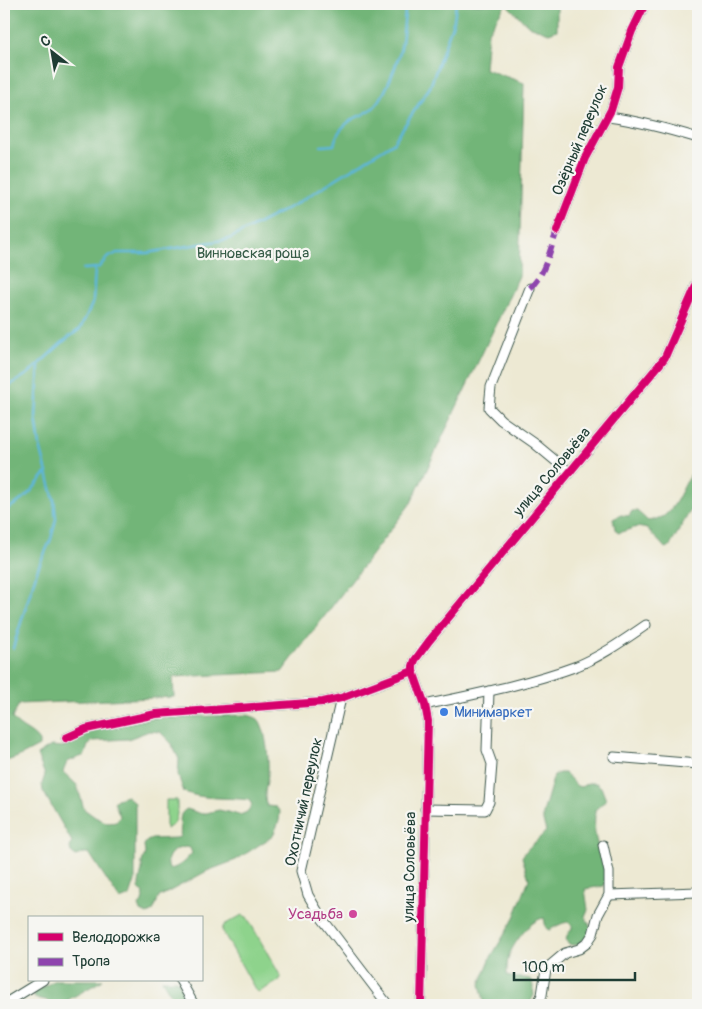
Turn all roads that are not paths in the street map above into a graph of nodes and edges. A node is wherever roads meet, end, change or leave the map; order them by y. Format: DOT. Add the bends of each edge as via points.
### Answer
graph roads {
  1 [pos="645,4"];
  2 [pos="608,117"];
  3 [pos="698,138"];
  4 [pos="557,231"];
  5 [pos="698,281"];
  6 [pos="530,288"];
  7 [pos="569,472"];
  8 [pos="646,625"];
  9 [pos="413,671"];
  10 [pos="489,691"];
  11 [pos="340,698"];
  12 [pos="425,704"];
  13 [pos="66,738"];
  14 [pos="614,757"];
  15 [pos="698,764"];
  16 [pos="425,810"];
  17 [pos="603,845"];
  18 [pos="698,892"];
  19 [pos="609,895"];
  20 [pos="40,982"];
  21 [pos="181,982"];
  22 [pos="4,1004"];
  23 [pos="194,1005"];
  24 [pos="388,1005"];
  25 [pos="421,1005"];
  26 [pos="537,1005"];
  1 -- 2 [label="street, Озёрный переулок" via="619,67 618,87"];
  2 -- 3 [label="street, Озёрный переулок" via="661,126"];
  2 -- 4 [label="street, Озёрный переулок" via="585,158"];
  5 -- 7 [label="street, улица Соловьёва" via="665,357"];
  6 -- 7 [label="street" via="491,388 489,408"];
  7 -- 9 [label="street, улица Соловьёва" via="429,641 415,660"];
  8 -- 10 [label="street" via="602,654 578,665"];
  9 -- 11 [label="street"];
  9 -- 12 [label="street, улица Соловьёва"];
  10 -- 12 [label="street"];
  10 -- 16 [label="street" via="487,750 492,764 489,802 485,810"];
  11 -- 13 [label="street" via="323,702 156,714 86,729"];
  11 -- 24 [label="street, Охотничий переулок" via="301,871 308,894 321,917"];
  12 -- 16 [label="street, улица Соловьёва" via="428,721"];
  14 -- 15 [label="street"];
  16 -- 25 [label="street, улица Соловьёва"];
  17 -- 19 [label="street" via="609,872"];
  18 -- 19 [label="street"];
  19 -- 26 [label="street" via="598,914 594,934 586,943 565,953 546,969"];
  20 -- 22 [label="street"];
  21 -- 23 [label="street"];
}
